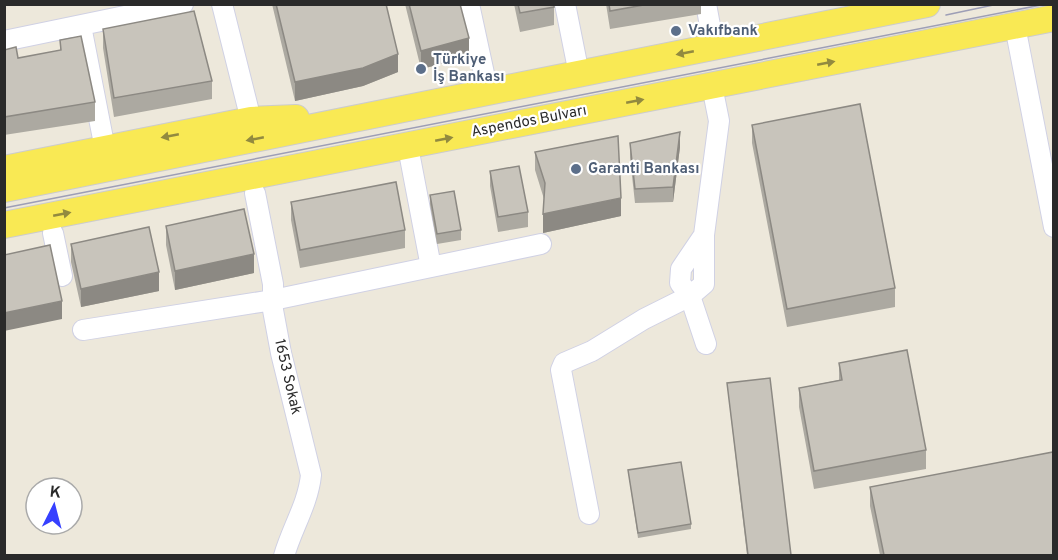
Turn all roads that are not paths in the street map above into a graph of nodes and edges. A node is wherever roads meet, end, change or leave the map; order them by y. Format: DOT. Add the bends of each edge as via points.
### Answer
graph roads {
  1 [pos="183,4"];
  2 [pos="222,4"];
  3 [pos="469,4"];
  4 [pos="564,4"];
  5 [pos="706,4"];
  6 [pos="927,4"];
  7 [pos="1053,18"];
  8 [pos="81,26"];
  9 [pos="1015,26"];
  10 [pos="4,41"];
  11 [pos="714,47"];
  12 [pos="579,74"];
  13 [pos="712,86"];
  14 [pos="488,92"];
  15 [pos="374,115"];
  16 [pos="251,120"];
  17 [pos="1046,148"];
  18 [pos="105,149"];
  19 [pos="397,149"];
  20 [pos="4,169"];
  21 [pos="4,189"];
  22 [pos="255,193"];
  23 [pos="4,225"];
  24 [pos="1053,227"];
  25 [pos="53,233"];
  26 [pos="4,243"];
  27 [pos="541,244"];
  28 [pos="431,267"];
  29 [pos="62,276"];
  30 [pos="690,296"];
  31 [pos="273,300"];
  32 [pos="83,330"];
  33 [pos="706,344"];
  34 [pos="589,514"];
  35 [pos="284,555"];
  1 -- 8 [label="street"];
  2 -- 16 [label="street"];
  3 -- 14 [label="street"];
  4 -- 12 [label="street"];
  5 -- 11 [label="street"];
  6 -- 11 [label="main road"];
  7 -- 9 [label="main road, Aspendos Bulvarı"];
  8 -- 10 [label="street"];
  8 -- 18 [label="street"];
  13 -- 9 [label="main road, Aspendos Bulvarı, one-way"];
  9 -- 17 [label="street"];
  11 -- 12 [label="main road, one-way"];
  12 -- 14 [label="main road"];
  19 -- 13 [label="main road, Aspendos Bulvarı, one-way"];
  13 -- 30 [label="street" via="719,121 704,236 681,269 680,283"];
  14 -- 15 [label="main road"];
  15 -- 16 [label="main road"];
  15 -- 21 [label="main road, one-way"];
  16 -- 18 [label="main road, one-way"];
  17 -- 24 [label="street"];
  18 -- 20 [label="main road"];
  19 -- 22 [label="main road"];
  23 -- 19 [label="main road, Aspendos Bulvarı, one-way"];
  19 -- 28 [label="street"];
  22 -- 25 [label="main road"];
  22 -- 31 [label="street, 1653 Sokak"];
  25 -- 26 [label="main road"];
  25 -- 29 [label="street"];
  27 -- 28 [label="street"];
  28 -- 31 [label="street"];
  30 -- 33 [label="street"];
  30 -- 34 [label="street" via="564,363 561,370"];
  31 -- 32 [label="street"];
  31 -- 35 [label="street, 1653 Sokak" via="281,353 310,475 309,493"];
}
